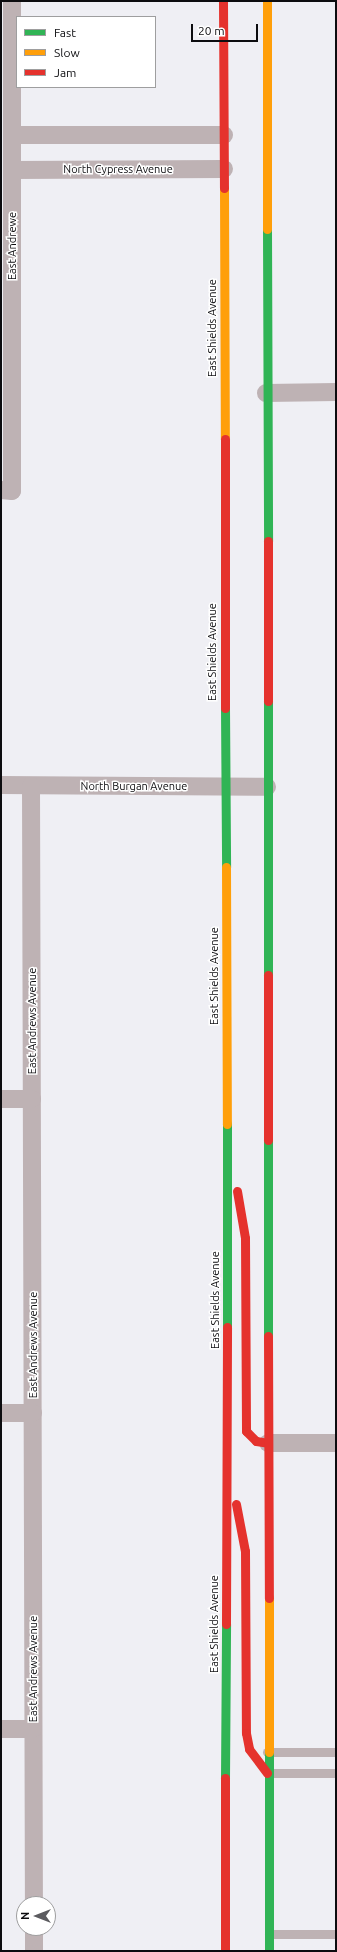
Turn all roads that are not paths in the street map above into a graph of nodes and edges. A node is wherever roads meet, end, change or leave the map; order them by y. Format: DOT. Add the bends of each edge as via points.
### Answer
graph roads {
  1 [pos="12,1"];
  2 [pos="223,1"];
  3 [pos="267,1"];
  4 [pos="12,135"];
  5 [pos="224,135"];
  6 [pos="224,169"];
  7 [pos="12,170"];
  8 [pos="336,392"];
  9 [pos="266,393"];
  10 [pos="6,490"];
  11 [pos="1,786"];
  12 [pos="31,786"];
  13 [pos="224,787"];
  14 [pos="267,787"];
  15 [pos="1,1099"];
  16 [pos="32,1099"];
  17 [pos="227,1135"];
  18 [pos="1,1413"];
  19 [pos="33,1413"];
  20 [pos="268,1443"];
  21 [pos="336,1443"];
  22 [pos="227,1450"];
  23 [pos="1,1729"];
  24 [pos="33,1729"];
  25 [pos="267,1752"];
  26 [pos="336,1752"];
  27 [pos="267,1772"];
  28 [pos="336,1772"];
  29 [pos="34,1896"];
  30 [pos="269,1934"];
  31 [pos="336,1934"];
  32 [pos="34,1936"];
  33 [pos="34,1951"];
  34 [pos="225,1951"];
  35 [pos="269,1951"];
  1 -- 4 [label="street, East Andrewe"];
  2 -- 5 [label="main road, East Shields Avenue"];
  3 -- 9 [label="main road"];
  4 -- 5 [label="street"];
  4 -- 7 [label="street, East Andrewe"];
  5 -- 6 [label="main road, East Shields Avenue"];
  6 -- 7 [label="street, North Cypress Avenue"];
  6 -- 13 [label="main road, East Shields Avenue"];
  7 -- 10 [label="street, East Andrewe"];
  8 -- 9 [label="street"];
  9 -- 14 [label="main road"];
  11 -- 12 [label="street, North Burgan Avenue"];
  12 -- 13 [label="street, North Burgan Avenue"];
  12 -- 16 [label="street, East Andrews Avenue"];
  13 -- 14 [label="street, North Burgan Avenue"];
  13 -- 17 [label="main road, East Shields Avenue"];
  14 -- 20 [label="main road"];
  15 -- 16 [label="street"];
  16 -- 19 [label="street, East Andrews Avenue"];
  17 -- 20 [label="main road" via="245,1238 246,1431 256,1441"];
  17 -- 22 [label="main road, East Shields Avenue"];
  18 -- 19 [label="street"];
  19 -- 24 [label="street, East Andrews Avenue"];
  20 -- 21 [label="street"];
  20 -- 25 [label="main road"];
  22 -- 27 [label="main road" via="245,1552 246,1733 249,1749"];
  22 -- 34 [label="main road, East Shields Avenue"];
  23 -- 24 [label="street"];
  24 -- 29 [label="street, East Andrews Avenue"];
  25 -- 26 [label="lane"];
  25 -- 27 [label="main road"];
  27 -- 28 [label="lane"];
  27 -- 30 [label="main road"];
  30 -- 31 [label="lane"];
  30 -- 35 [label="main road"];
  32 -- 33 [label="street"];
}
